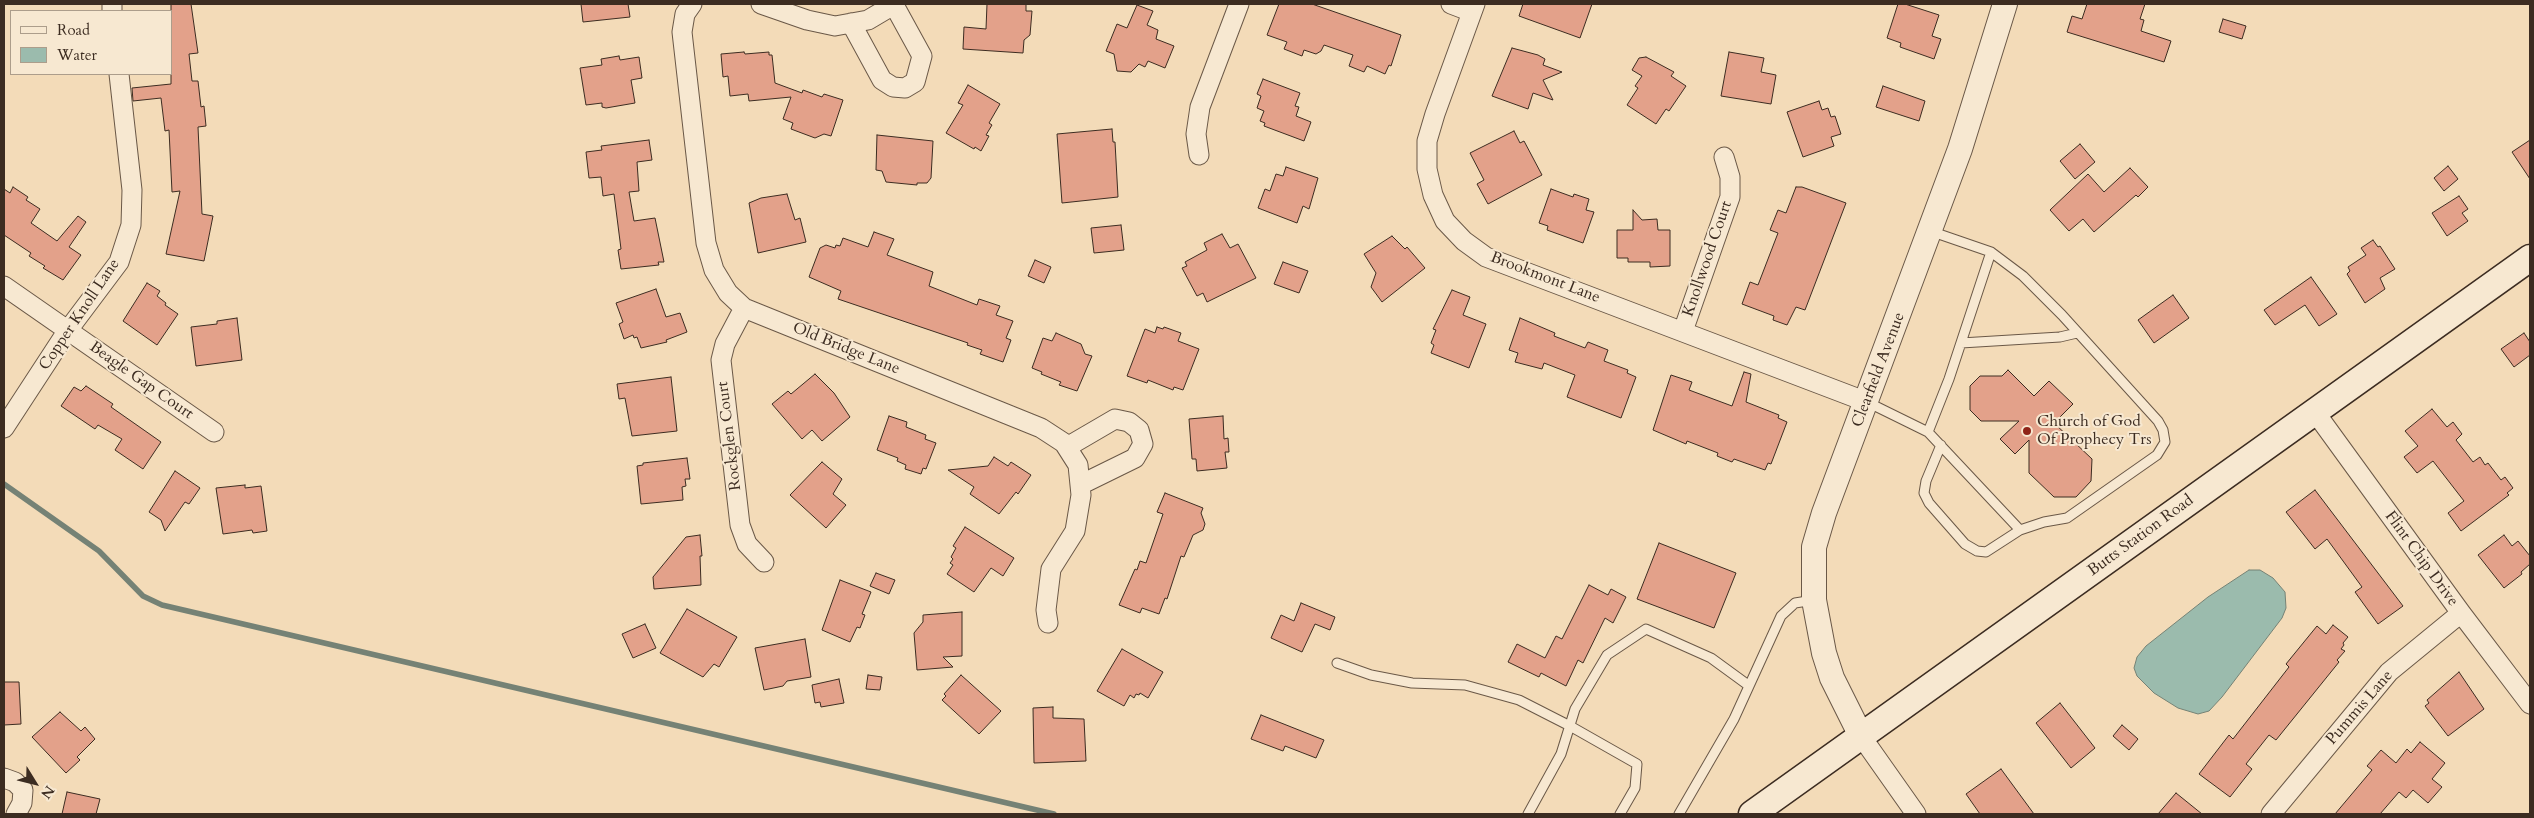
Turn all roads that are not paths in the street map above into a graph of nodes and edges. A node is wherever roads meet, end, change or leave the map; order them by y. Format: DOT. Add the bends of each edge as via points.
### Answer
graph roads {
  1 [pos="692,4"];
  2 [pos="761,4"];
  3 [pos="895,4"];
  4 [pos="1240,4"];
  5 [pos="1450,4"];
  6 [pos="2005,4"];
  7 [pos="1474,8"];
  8 [pos="850,23"];
  9 [pos="119,75"];
  10 [pos="1199,154"];
  11 [pos="1724,157"];
  12 [pos="1930,231"];
  13 [pos="1991,252"];
  14 [pos="2530,258"];
  15 [pos="4,286"];
  16 [pos="744,308"];
  17 [pos="68,330"];
  18 [pos="1683,331"];
  19 [pos="2077,333"];
  20 [pos="1961,343"];
  21 [pos="1867,402"];
  22 [pos="2315,412"];
  23 [pos="4,428"];
  24 [pos="214,432"];
  25 [pos="1928,432"];
  26 [pos="1941,445"];
  27 [pos="1067,448"];
  28 [pos="1080,485"];
  29 [pos="2020,530"];
  30 [pos="764,562"];
  31 [pos="1814,600"];
  32 [pos="2461,613"];
  33 [pos="1048,623"];
  34 [pos="1337,663"];
  35 [pos="1748,685"];
  36 [pos="2530,704"];
  37 [pos="1570,726"];
  38 [pos="1861,736"];
  39 [pos="4,778"];
  40 [pos="16,814"];
  41 [pos="1528,814"];
  42 [pos="1620,814"];
  43 [pos="1679,814"];
  44 [pos="1752,814"];
  45 [pos="1916,814"];
  46 [pos="2271,814"];
  1 -- 16 [label="street, Old Bridge Lane" via="685,14 682,32 706,243 714,270 728,294"];
  2 -- 8 [label="street" via="835,26"];
  3 -- 8 [label="street" via="868,20"];
  3 -- 8 [label="street" via="922,56 915,82 906,88 893,87 882,80"];
  4 -- 10 [label="street" via="1200,107 1196,134"];
  5 -- 7 [label="street"];
  6 -- 12 [label="street, Clearfield Avenue" via="1960,150"];
  7 -- 18 [label="street, Brookmont Lane" via="1428,141 1427,169 1446,220 1464,241 1486,257"];
  9 -- 17 [label="street, Copper Knoll Lane" via="132,190 131,226 119,262"];
  11 -- 18 [label="street, Knollwood Court" via="1730,177 1730,197"];
  12 -- 13 [label="lane"];
  12 -- 21 [label="street, Clearfield Avenue"];
  13 -- 19 [label="lane" via="2037,289"];
  13 -- 20 [label="lane"];
  14 -- 22 [label="main road, Butts Station Road"];
  15 -- 17 [label="street, Beagle Gap Court"];
  16 -- 27 [label="street, Old Bridge Lane" via="1041,428"];
  16 -- 30 [label="street, Rockglen Court" via="725,344 721,360 740,525 747,544"];
  17 -- 23 [label="street, Copper Knoll Lane"];
  17 -- 24 [label="street, Beagle Gap Court"];
  18 -- 21 [label="street, Brookmont Lane"];
  19 -- 20 [label="lane" via="2060,337"];
  19 -- 29 [label="lane" via="2158,421 2165,442 2150,460 2067,518"];
  20 -- 25 [label="lane"];
  21 -- 25 [label="lane"];
  21 -- 31 [label="street, Clearfield Avenue" via="1814,547"];
  22 -- 32 [label="street, Flint Chip Drive"];
  22 -- 38 [label="main road, Butts Station Road"];
  25 -- 26 [label="lane"];
  26 -- 29 [label="lane"];
  26 -- 29 [label="lane" via="1924,492 1929,503 1965,544 1986,552"];
  27 -- 28 [label="street, Old Bridge Lane" via="1078,465"];
  27 -- 28 [label="street" via="1115,419 1129,422 1141,437 1143,444 1135,458"];
  28 -- 33 [label="street, Old Bridge Lane" via="1075,531 1051,569 1046,610"];
  31 -- 35 [label="lane" via="1795,603 1785,610"];
  31 -- 38 [label="street, Clearfield Avenue" via="1832,678"];
  32 -- 36 [label="street, Flint Chip Drive"];
  32 -- 46 [label="street, Pummis Lane" via="2384,678"];
  34 -- 37 [label="lane" via="1370,675 1412,683 1465,685 1519,700"];
  35 -- 37 [label="lane" via="1711,658 1646,629 1607,656 1575,709"];
  35 -- 43 [label="lane" via="1721,744"];
  37 -- 41 [label="lane" via="1561,754"];
  37 -- 42 [label="lane" via="1637,764 1635,788"];
  38 -- 44 [label="main road, Butts Station Road"];
  38 -- 45 [label="street"];
  39 -- 40 [label="street" via="23,790 22,803"];
}
